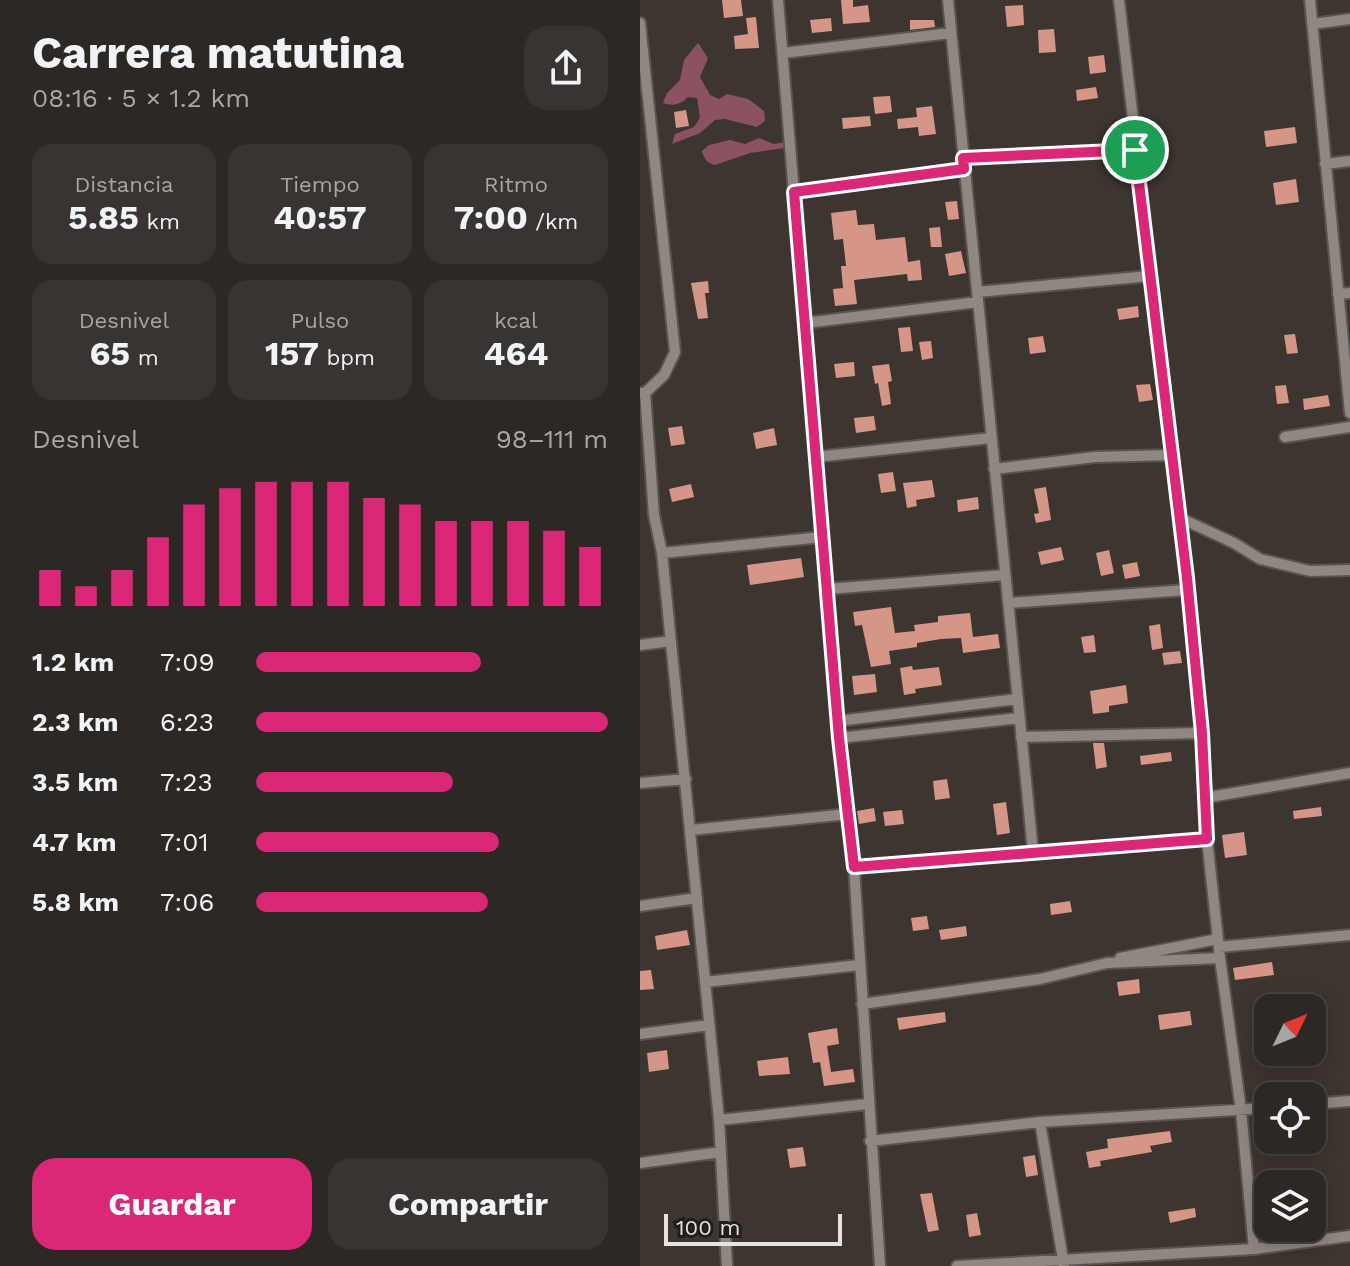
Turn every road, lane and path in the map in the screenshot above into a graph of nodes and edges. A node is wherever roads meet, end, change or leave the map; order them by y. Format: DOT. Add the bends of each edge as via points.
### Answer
graph roads {
  1 [pos="778,0"];
  2 [pos="948,0"];
  3 [pos="1119,0"];
  4 [pos="1310,0"];
  5 [pos="1350,19"];
  6 [pos="640,23"];
  7 [pos="1313,24"];
  8 [pos="951,33"];
  9 [pos="783,53"];
  10 [pos="1135,150"];
  11 [pos="1350,161"];
  12 [pos="964,163"];
  13 [pos="1325,164"];
  14 [pos="794,192"];
  15 [pos="1150,276"];
  16 [pos="1350,293"];
  17 [pos="1338,294"];
  18 [pos="977,297"];
  19 [pos="805,323"];
  20 [pos="642,393"];
  21 [pos="1350,413"];
  22 [pos="1350,427"];
  23 [pos="1285,437"];
  24 [pos="991,438"];
  25 [pos="1172,455"];
  26 [pos="816,457"];
  27 [pos="994,469"];
  28 [pos="654,515"];
  29 [pos="640,516"];
  30 [pos="1180,518"];
  31 [pos="823,537"];
  32 [pos="662,553"];
  33 [pos="1350,570"];
  34 [pos="1005,575"];
  35 [pos="827,589"];
  36 [pos="1186,590"];
  37 [pos="1008,603"];
  38 [pos="671,641"];
  39 [pos="640,645"];
  40 [pos="1017,699"];
  41 [pos="1019,718"];
  42 [pos="838,721"];
  43 [pos="1202,733"];
  44 [pos="1021,737"];
  45 [pos="839,738"];
  46 [pos="1350,773"];
  47 [pos="686,779"];
  48 [pos="640,783"];
  49 [pos="1204,798"];
  50 [pos="848,814"];
  51 [pos="691,830"];
  52 [pos="1207,839"];
  53 [pos="1033,851"];
  54 [pos="854,867"];
  55 [pos="697,898"];
  56 [pos="640,906"];
  57 [pos="1350,935"];
  58 [pos="1219,948"];
  59 [pos="1107,963"];
  60 [pos="859,965"];
  61 [pos="705,982"];
  62 [pos="862,1004"];
  63 [pos="709,1025"];
  64 [pos="640,1034"];
  65 [pos="1350,1101"];
  66 [pos="1326,1103"];
  67 [pos="868,1104"];
  68 [pos="1254,1109"];
  69 [pos="1241,1110"];
  70 [pos="719,1120"];
  71 [pos="1040,1122"];
  72 [pos="870,1141"];
  73 [pos="721,1152"];
  74 [pos="640,1163"];
  75 [pos="1350,1236"];
  76 [pos="1254,1249"];
  77 [pos="1063,1263"];
  78 [pos="727,1266"];
  79 [pos="880,1266"];
  80 [pos="957,1266"];
  1 -- 9 [label="street"];
  2 -- 8 [label="street"];
  3 -- 10 [label="street"];
  4 -- 7 [label="street"];
  5 -- 7 [label="street"];
  6 -- 20 [label="street" via="675,352 664,375"];
  7 -- 13 [label="street"];
  8 -- 9 [label="street"];
  8 -- 12 [label="street"];
  9 -- 14 [label="street"];
  10 -- 12 [label="street"];
  10 -- 15 [label="street"];
  11 -- 13 [label="street"];
  12 -- 14 [label="street"];
  12 -- 18 [label="street"];
  13 -- 17 [label="street"];
  14 -- 19 [label="street"];
  15 -- 18 [label="street"];
  15 -- 25 [label="street"];
  16 -- 17 [label="street"];
  17 -- 21 [label="street"];
  18 -- 19 [label="street"];
  18 -- 24 [label="street"];
  19 -- 26 [label="street"];
  20 -- 28 [label="street"];
  22 -- 23 [label="street"];
  24 -- 26 [label="street"];
  24 -- 27 [label="street"];
  25 -- 27 [label="street" via="1095,457"];
  25 -- 30 [label="street"];
  26 -- 31 [label="street"];
  27 -- 34 [label="street"];
  28 -- 29 [label="street"];
  28 -- 32 [label="street"];
  30 -- 33 [label="street" via="1260,559 1310,571"];
  30 -- 36 [label="street"];
  31 -- 32 [label="street"];
  31 -- 35 [label="street"];
  32 -- 38 [label="street"];
  34 -- 35 [label="street"];
  34 -- 37 [label="street"];
  35 -- 42 [label="street"];
  36 -- 37 [label="street"];
  36 -- 43 [label="street"];
  37 -- 40 [label="street"];
  38 -- 39 [label="street"];
  38 -- 47 [label="street"];
  40 -- 41 [label="street"];
  40 -- 42 [label="street"];
  41 -- 44 [label="street"];
  41 -- 45 [label="street"];
  42 -- 45 [label="street"];
  43 -- 44 [label="street"];
  43 -- 49 [label="street"];
  44 -- 53 [label="street"];
  45 -- 50 [label="street"];
  46 -- 49 [label="street"];
  47 -- 48 [label="street"];
  47 -- 51 [label="street"];
  49 -- 52 [label="street"];
  50 -- 51 [label="street"];
  50 -- 54 [label="street"];
  51 -- 55 [label="street"];
  52 -- 53 [label="street"];
  52 -- 58 [label="street"];
  53 -- 54 [label="street"];
  54 -- 60 [label="street"];
  55 -- 56 [label="street"];
  55 -- 61 [label="street"];
  57 -- 58 [label="street"];
  58 -- 59 [label="street"];
  58 -- 59 [label="street"];
  58 -- 69 [label="street"];
  59 -- 62 [label="street" via="1040,979"];
  60 -- 61 [label="street"];
  60 -- 62 [label="street"];
  61 -- 63 [label="street"];
  62 -- 67 [label="street"];
  63 -- 64 [label="street"];
  63 -- 70 [label="street"];
  65 -- 66 [label="street"];
  67 -- 70 [label="street"];
  67 -- 72 [label="street"];
  68 -- 69 [label="street"];
  69 -- 71 [label="street"];
  69 -- 76 [label="street"];
  70 -- 73 [label="street"];
  71 -- 72 [label="street"];
  71 -- 77 [label="street"];
  72 -- 79 [label="street"];
  73 -- 74 [label="street"];
  73 -- 78 [label="street"];
  75 -- 76 [label="street"];
  76 -- 77 [label="street"];
  77 -- 80 [label="street"];
}
